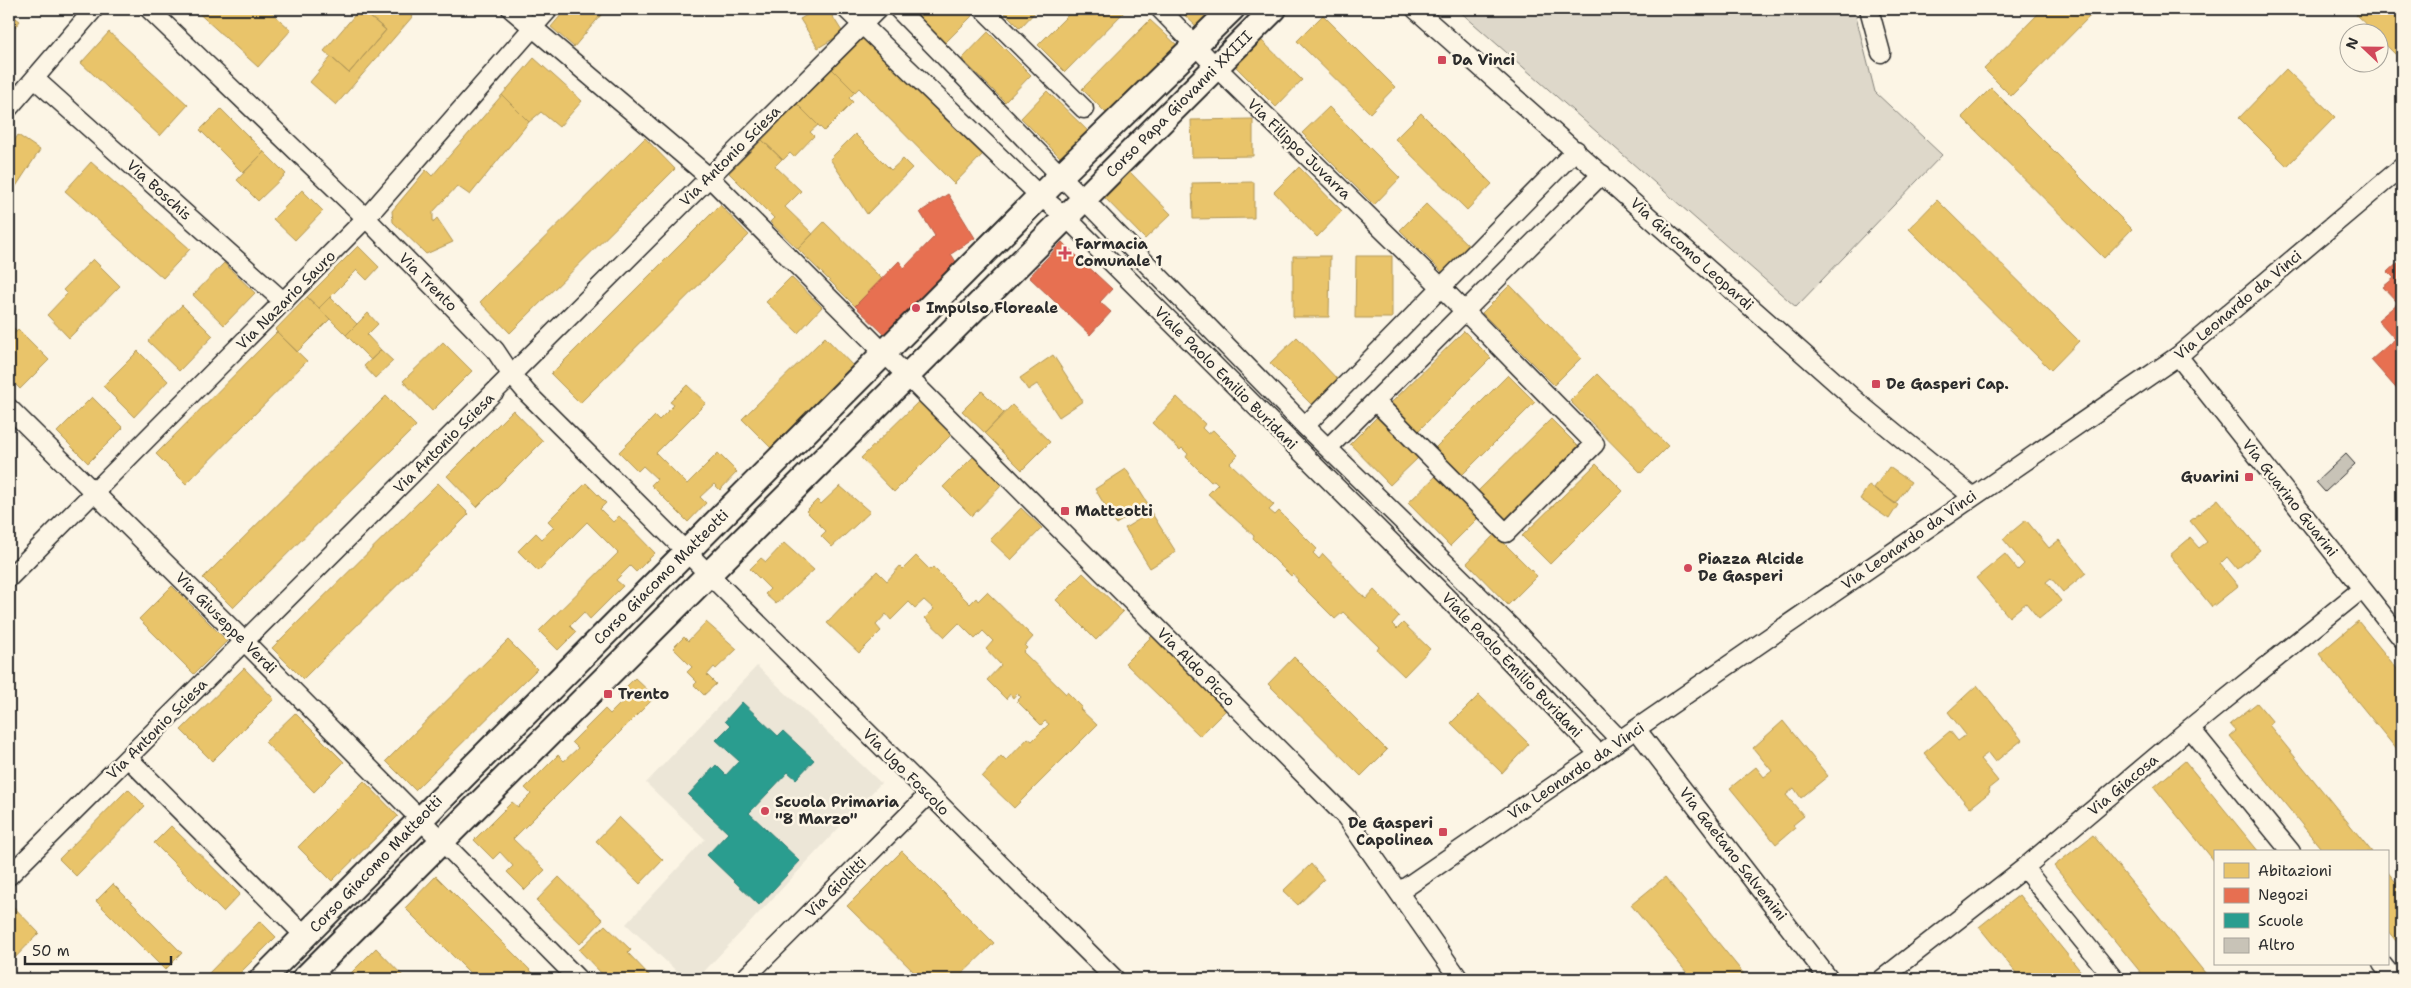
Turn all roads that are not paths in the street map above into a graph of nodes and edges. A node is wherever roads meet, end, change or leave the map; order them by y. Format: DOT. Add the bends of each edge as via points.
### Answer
graph roads {
  1 [pos="94,9"];
  2 [pos="149,9"];
  3 [pos="511,9"];
  4 [pos="549,9"];
  5 [pos="846,9"];
  6 [pos="878,9"];
  7 [pos="898,9"];
  8 [pos="983,9"];
  9 [pos="1160,9"];
  10 [pos="1232,9"];
  11 [pos="1274,9"];
  12 [pos="1415,9"];
  13 [pos="1870,9"];
  14 [pos="863,23"];
  15 [pos="533,28"];
  16 [pos="1195,45"];
  17 [pos="1882,53"];
  18 [pos="1216,67"];
  19 [pos="35,78"];
  20 [pos="9,108"];
  21 [pos="1084,109"];
  22 [pos="1576,150"];
  23 [pos="2402,166"];
  24 [pos="1602,174"];
  25 [pos="1061,175"];
  26 [pos="709,177"];
  27 [pos="1040,196"];
  28 [pos="1083,200"];
  29 [pos="1066,217"];
  30 [pos="366,218"];
  31 [pos="1441,287"];
  32 [pos="284,302"];
  33 [pos="1464,312"];
  34 [pos="885,353"];
  35 [pos="2178,356"];
  36 [pos="511,374"];
  37 [pos="907,376"];
  38 [pos="1375,402"];
  39 [pos="9,408"];
  40 [pos="1305,426"];
  41 [pos="1328,448"];
  42 [pos="95,492"];
  43 [pos="1972,496"];
  44 [pos="698,563"];
  45 [pos="9,578"];
  46 [pos="2362,589"];
  47 [pos="2402,639"];
  48 [pos="245,642"];
  49 [pos="2190,728"];
  50 [pos="1637,730"];
  51 [pos="1620,740"];
  52 [pos="1599,754"];
  53 [pos="128,758"];
  54 [pos="928,795"];
  55 [pos="420,819"];
  56 [pos="442,841"];
  57 [pos="2288,850"];
  58 [pos="2024,868"];
  59 [pos="9,876"];
  60 [pos="1399,892"];
  61 [pos="305,936"];
  62 [pos="2384,966"];
  63 [pos="262,979"];
  64 [pos="304,979"];
  65 [pos="578,979"];
  66 [pos="744,979"];
  67 [pos="1115,979"];
  68 [pos="1459,979"];
  69 [pos="1829,979"];
  70 [pos="1882,979"];
  71 [pos="2114,979"];
  72 [pos="2394,979"];
  1 -- 19 [label="street"];
  2 -- 30 [label="street, Via Trento"];
  3 -- 15 [label="street, Via Aldo Picco"];
  4 -- 15 [label="street, Via Nazario Sauro"];
  5 -- 14 [label="street, Viale Paolo Emilio Buridani"];
  6 -- 14 [label="street, Via Antonio Sciesa"];
  7 -- 25 [label="street, Viale Paolo Emilio Buridani"];
  8 -- 21 [label="street"];
  9 -- 16 [label="street, Via Filippo Juvarra"];
  10 -- 16 [label="street, Corso Papa Giovanni XXIII"];
  11 -- 18 [label="street, Corso Papa Giovanni XXIII"];
  12 -- 22 [label="street, Via Giacomo Leopardi"];
  13 -- 17 [label="street"];
  14 -- 26 [label="street, Via Antonio Sciesa"];
  14 -- 27 [label="street, Viale Paolo Emilio Buridani"];
  15 -- 26 [label="street, Via Aldo Picco"];
  15 -- 30 [label="street, Via Nazario Sauro"];
  16 -- 18 [label="street, Via Filippo Juvarra"];
  16 -- 25 [label="street, Corso Papa Giovanni XXIII"];
  18 -- 28 [label="street, Corso Papa Giovanni XXIII"];
  18 -- 31 [label="street, Via Filippo Juvarra"];
  19 -- 20 [label="street"];
  19 -- 32 [label="street, Via Boschis"];
  22 -- 24 [label="street, Via Giacomo Leopardi"];
  22 -- 31 [label="street"];
  23 -- 35 [label="street, Via Leonardo da Vinci"];
  24 -- 33 [label="street"];
  24 -- 43 [label="street, Via Giacomo Leopardi" via="1860,404"];
  25 -- 27 [label="street, Corso Giacomo Matteotti"];
  25 -- 28 [label="street, Viale Paolo Emilio Buridani"];
  26 -- 34 [label="street, Via Aldo Picco"];
  26 -- 36 [label="street, Via Antonio Sciesa"];
  27 -- 29 [label="street, Viale Paolo Emilio Buridani"];
  27 -- 34 [label="street, Corso Giacomo Matteotti"];
  28 -- 29 [label="street, Corso Giacomo Matteotti"];
  28 -- 40 [label="street, Viale Paolo Emilio Buridani"];
  29 -- 37 [label="street, Corso Giacomo Matteotti"];
  29 -- 52 [label="street, Viale Paolo Emilio Buridani"];
  30 -- 32 [label="street, Via Nazario Sauro"];
  30 -- 36 [label="street, Via Trento" via="495,350"];
  31 -- 33 [label="street, Via Filippo Juvarra"];
  31 -- 40 [label="street"];
  32 -- 42 [label="street, Via Nazario Sauro"];
  33 -- 38 [label="street"];
  33 -- 38 [label="street, Via Filippo Juvarra" via="1595,444 1506,533"];
  34 -- 37 [label="street, Via Aldo Picco"];
  34 -- 44 [label="street, Corso Giacomo Matteotti"];
  35 -- 43 [label="street, Via Leonardo da Vinci"];
  35 -- 46 [label="street, Via Guarino Guarini"];
  36 -- 44 [label="street, Via Trento"];
  36 -- 48 [label="street, Via Antonio Sciesa"];
  37 -- 44 [label="street, Corso Giacomo Matteotti"];
  37 -- 60 [label="street, Via Aldo Picco" via="1346,817"];
  38 -- 41 [label="street"];
  39 -- 42 [label="street, Via Giuseppe Verdi"];
  40 -- 41 [label="street, Viale Paolo Emilio Buridani"];
  41 -- 51 [label="street, Viale Paolo Emilio Buridani" via="1517,633"];
  42 -- 45 [label="street, Via Nazario Sauro"];
  42 -- 48 [label="street, Via Giuseppe Verdi"];
  43 -- 50 [label="street, Via Leonardo da Vinci"];
  44 -- 54 [label="street, Via Ugo Foscolo"];
  44 -- 55 [label="street, Corso Giacomo Matteotti"];
  44 -- 56 [label="street, Corso Giacomo Matteotti"];
  46 -- 47 [label="street, Via Guarino Guarini"];
  46 -- 49 [label="street, Via Giacosa"];
  48 -- 53 [label="street, Via Antonio Sciesa"];
  48 -- 55 [label="street, Via Giuseppe Verdi"];
  49 -- 57 [label="street"];
  49 -- 58 [label="street, Via Giacosa"];
  50 -- 51 [label="street, Via Leonardo da Vinci"];
  50 -- 69 [label="street, Via Gaetano Salvemini"];
  51 -- 52 [label="street, Via Leonardo da Vinci"];
  52 -- 60 [label="street, Via Leonardo da Vinci"];
  53 -- 59 [label="street, Via Antonio Sciesa"];
  53 -- 61 [label="street"];
  54 -- 66 [label="street, Via Giolitti"];
  54 -- 67 [label="street, Via Ugo Foscolo"];
  55 -- 56 [label="street, Via Giuseppe Verdi"];
  55 -- 61 [label="street, Corso Giacomo Matteotti"];
  56 -- 64 [label="street, Corso Giacomo Matteotti"];
  56 -- 65 [label="street, Via Giuseppe Verdi"];
  58 -- 70 [label="street, Via Giacosa"];
  58 -- 71 [label="street"];
  60 -- 68 [label="street, Via Aldo Picco"];
  61 -- 63 [label="street, Corso Giacomo Matteotti"];
  62 -- 72 [label="street"];
}
